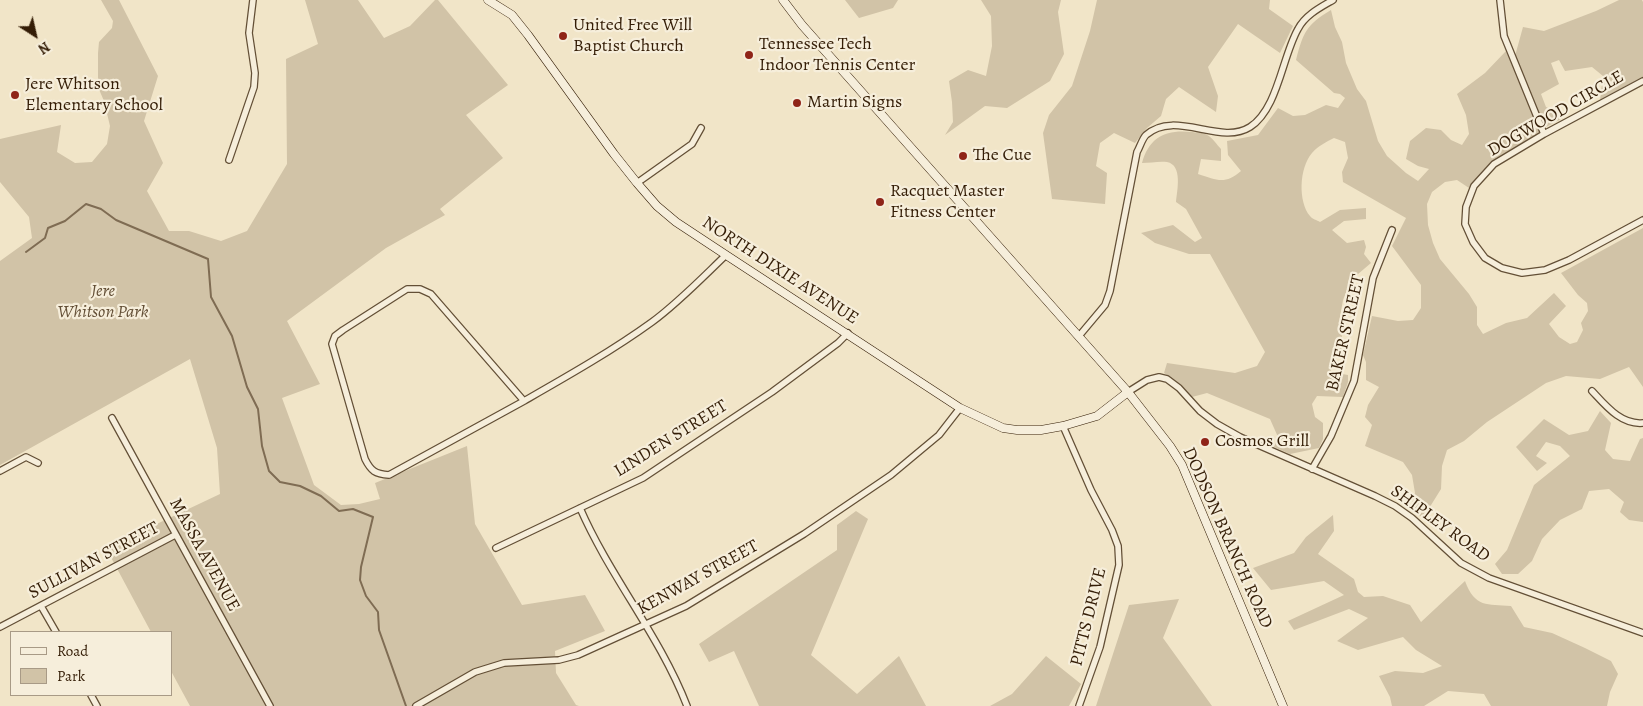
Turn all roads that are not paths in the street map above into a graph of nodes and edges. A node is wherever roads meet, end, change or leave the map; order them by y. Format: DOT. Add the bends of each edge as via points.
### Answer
graph roads {
  1 [pos="253,0"];
  2 [pos="488,0"];
  3 [pos="783,0"];
  4 [pos="1333,0"];
  5 [pos="1500,0"];
  6 [pos="1643,82"];
  7 [pos="701,128"];
  8 [pos="1544,134"];
  9 [pos="230,160"];
  10 [pos="637,183"];
  11 [pos="1643,220"];
  12 [pos="1392,230"];
  13 [pos="726,255"];
  14 [pos="848,333"];
  15 [pos="1078,336"];
  16 [pos="1592,391"];
  17 [pos="1128,392"];
  18 [pos="524,401"];
  19 [pos="960,408"];
  20 [pos="112,418"];
  21 [pos="1643,423"];
  22 [pos="1063,426"];
  23 [pos="38,463"];
  24 [pos="1312,469"];
  25 [pos="0,471"];
  26 [pos="580,508"];
  27 [pos="175,535"];
  28 [pos="496,548"];
  29 [pos="41,606"];
  30 [pos="647,624"];
  31 [pos="0,627"];
  32 [pos="55,631"];
  33 [pos="1643,633"];
  34 [pos="270,706"];
  35 [pos="416,706"];
  36 [pos="687,706"];
  37 [pos="1079,706"];
  38 [pos="1283,706"];
  1 -- 9 [label="street" via="250,33 254,87"];
  2 -- 10 [label="main road, NORTH DIXIE AVENUE" via="512,15"];
  3 -- 15 [label="main road, DODSON BRANCH ROAD"];
  4 -- 15 [label="street" via="1316,9 1298,28 1261,119 1234,133 1161,126 1146,136 1137,152 1110,291 1105,305"];
  5 -- 8 [label="street" via="1504,36"];
  6 -- 8 [label="street, DOGWOOD CIRCLE"];
  7 -- 10 [label="street" via="692,144"];
  8 -- 11 [label="street, DOGWOOD CIRCLE" via="1494,164 1474,186 1466,207 1465,224 1485,258 1502,268 1522,273 1545,270"];
  10 -- 13 [label="main road, NORTH DIXIE AVENUE" via="664,212"];
  12 -- 24 [label="street, BAKER STREET" via="1373,278 1354,381 1331,436"];
  13 -- 14 [label="main road, NORTH DIXIE AVENUE"];
  13 -- 18 [label="street" via="653,321"];
  14 -- 19 [label="main road, NORTH DIXIE AVENUE"];
  14 -- 26 [label="street, LINDEN STREET" via="778,388 643,478"];
  15 -- 17 [label="main road, DODSON BRANCH ROAD"];
  16 -- 21 [label="street" via="1614,414 1631,423"];
  17 -- 22 [label="main road, NORTH DIXIE AVENUE" via="1097,416"];
  17 -- 24 [label="street, SHIPLEY ROAD" via="1147,380 1167,379 1217,424"];
  17 -- 38 [label="main road, DODSON BRANCH ROAD" via="1182,465"];
  18 -- 18 [label="street" via="431,294 420,289 407,289 335,336 332,344 365,459 373,472 379,474 389,475"];
  19 -- 22 [label="main road, NORTH DIXIE AVENUE" via="1004,428 1041,430"];
  19 -- 30 [label="street, KENWAY STREET" via="939,434 891,475 726,582"];
  20 -- 27 [label="street, MASSA AVENUE"];
  22 -- 37 [label="street, PITTS DRIVE" via="1118,546 1119,565 1100,647"];
  23 -- 25 [label="street" via="26,457"];
  24 -- 33 [label="street, SHIPLEY ROAD" via="1395,506 1473,571"];
  26 -- 28 [label="street, LINDEN STREET"];
  26 -- 30 [label="street" via="593,538"];
  27 -- 29 [label="street, SULLIVAN STREET"];
  27 -- 34 [label="street, MASSA AVENUE"];
  29 -- 31 [label="street, SULLIVAN STREET"];
  29 -- 32 [label="street"];
  30 -- 35 [label="street, KENWAY STREET" via="578,655 559,660 504,663 475,672"];
  30 -- 36 [label="street"];
}
